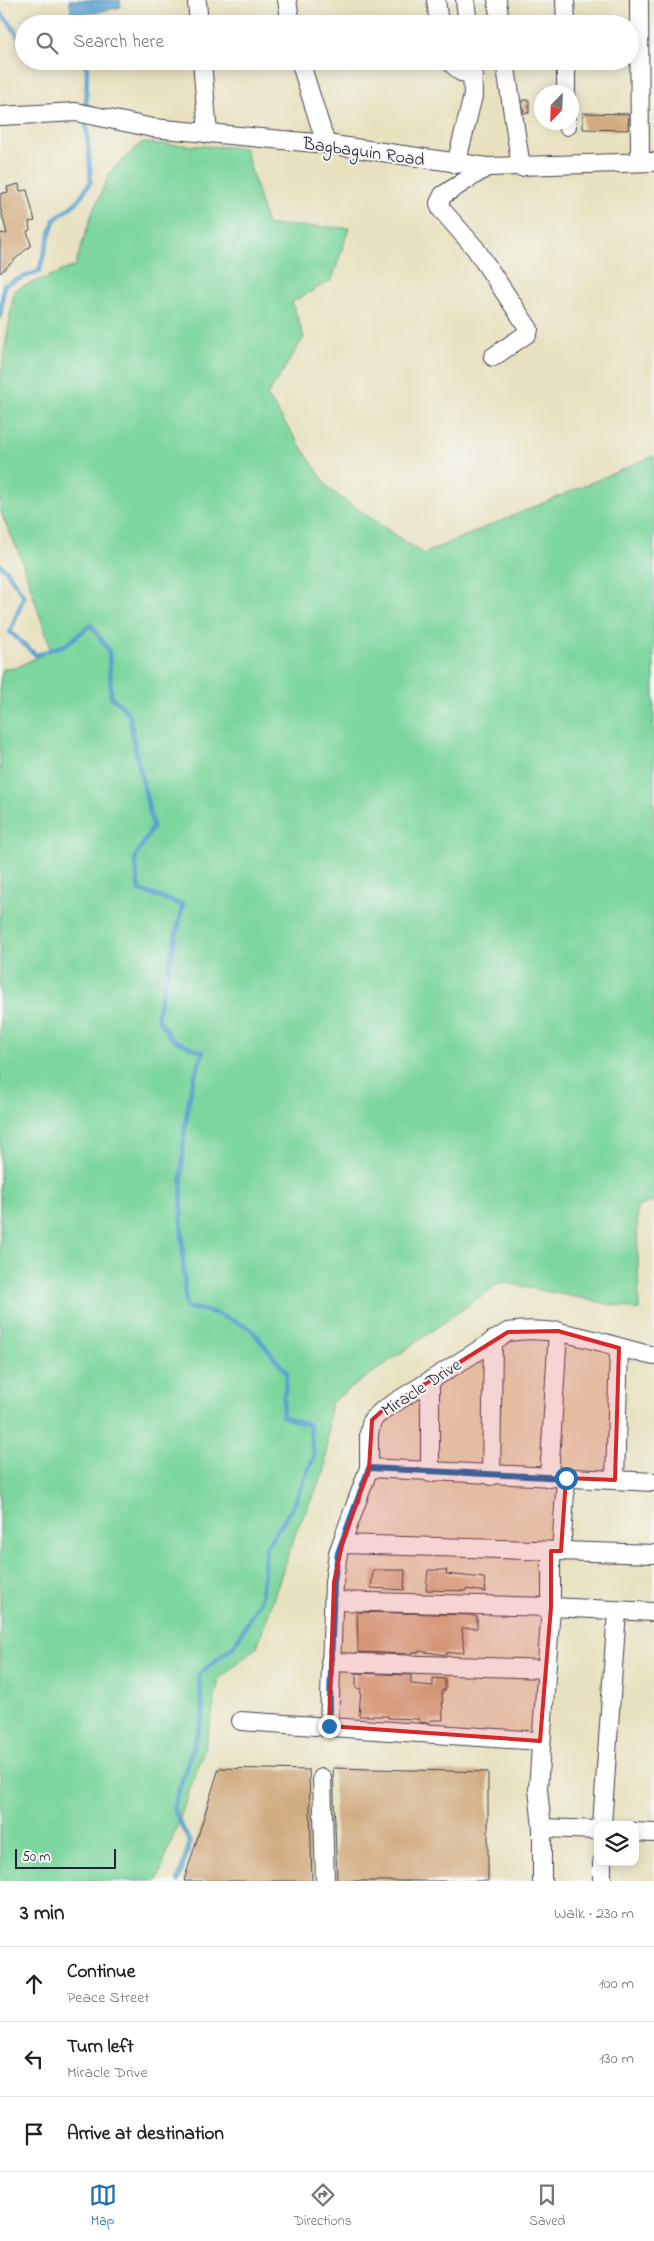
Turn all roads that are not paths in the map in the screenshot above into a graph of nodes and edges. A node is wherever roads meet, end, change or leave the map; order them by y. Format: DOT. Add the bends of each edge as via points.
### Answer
graph roads {
  1 [pos="287,0"];
  2 [pos="436,0"];
  3 [pos="465,0"];
  4 [pos="497,0"];
  5 [pos="565,0"];
  6 [pos="639,0"];
  7 [pos="197,2"];
  8 [pos="198,15"];
  9 [pos="290,15"];
  10 [pos="438,15"];
  11 [pos="467,15"];
  12 [pos="499,15"];
  13 [pos="566,15"];
  14 [pos="203,70"];
  15 [pos="303,70"];
  16 [pos="473,70"];
  17 [pos="506,70"];
  18 [pos="566,70"];
  19 [pos="566,85"];
  20 [pos="0,116"];
  21 [pos="208,134"];
  22 [pos="326,144"];
  23 [pos="647,162"];
  24 [pos="456,164"];
  25 [pos="487,167"];
  26 [pos="521,167"];
  27 [pos="493,357"];
  28 [pos="558,1331"];
  29 [pos="493,1340"];
  30 [pos="619,1348"];
  31 [pos="654,1356"];
  32 [pos="430,1381"];
  33 [pos="369,1468"];
  34 [pos="430,1473"];
  35 [pos="491,1476"];
  36 [pos="558,1478"];
  37 [pos="615,1480"];
  38 [pos="654,1482"];
  39 [pos="342,1544"];
  40 [pos="556,1551"];
  41 [pos="654,1554"];
  42 [pos="334,1601"];
  43 [pos="551,1607"];
  44 [pos="618,1611"];
  45 [pos="654,1612"];
  46 [pos="330,1662"];
  47 [pos="545,1669"];
  48 [pos="240,1721"];
  49 [pos="329,1726"];
  50 [pos="540,1741"];
  51 [pos="322,1778"];
  52 [pos="602,1821"];
  53 [pos="542,1828"];
  54 [pos="594,1830"];
  55 [pos="639,1832"];
  56 [pos="654,1833"];
  57 [pos="602,1866"];
  58 [pos="325,1881"];
  59 [pos="542,1881"];
  60 [pos="602,1881"];
  1 -- 9 [label="street"];
  2 -- 10 [label="street"];
  3 -- 11 [label="street"];
  4 -- 12 [label="street"];
  5 -- 13 [label="street"];
  6 -- 23 [label="street"];
  7 -- 8 [label="street"];
  14 -- 21 [label="street"];
  15 -- 22 [label="street"];
  16 -- 24 [label="street" via="469,114"];
  17 -- 26 [label="street"];
  18 -- 19 [label="street"];
  20 -- 21 [label="street, Bagbaguin Road" via="76,112 153,128"];
  21 -- 22 [label="street, Bagbaguin Road"];
  22 -- 24 [label="street, Bagbaguin Road"];
  23 -- 26 [label="street, Bagbaguin Road"];
  24 -- 25 [label="street, Bagbaguin Road"];
  25 -- 26 [label="street, Bagbaguin Road"];
  25 -- 27 [label="street" via="443,195 439,203 475,248 529,329 528,333"];
  28 -- 29 [label="street, Miracle Drive" via="518,1330"];
  28 -- 30 [label="street, Miracle Drive"];
  28 -- 36 [label="street"];
  29 -- 32 [label="street, Miracle Drive"];
  29 -- 35 [label="street"];
  30 -- 31 [label="street, Miracle Drive"];
  30 -- 37 [label="street"];
  32 -- 33 [label="street, Miracle Drive" via="372,1420"];
  32 -- 34 [label="street"];
  33 -- 34 [label="street"];
  33 -- 39 [label="street, Miracle Drive"];
  34 -- 35 [label="street"];
  35 -- 36 [label="street"];
  36 -- 37 [label="street"];
  36 -- 40 [label="street"];
  37 -- 38 [label="street"];
  39 -- 40 [label="street"];
  39 -- 42 [label="street, Miracle Drive" via="338,1553"];
  40 -- 41 [label="street"];
  40 -- 43 [label="street"];
  42 -- 43 [label="street"];
  42 -- 46 [label="street, Miracle Drive"];
  43 -- 44 [label="street"];
  43 -- 47 [label="street"];
  44 -- 45 [label="street"];
  44 -- 52 [label="street"];
  46 -- 47 [label="street"];
  46 -- 49 [label="street, Miracle Drive"];
  47 -- 50 [label="street"];
  48 -- 49 [label="street"];
  49 -- 50 [label="street"];
  50 -- 53 [label="street" via="538,1789"];
  51 -- 58 [label="street"];
  53 -- 54 [label="street"];
  53 -- 59 [label="street"];
  55 -- 56 [label="street"];
  57 -- 60 [label="street"];
}
